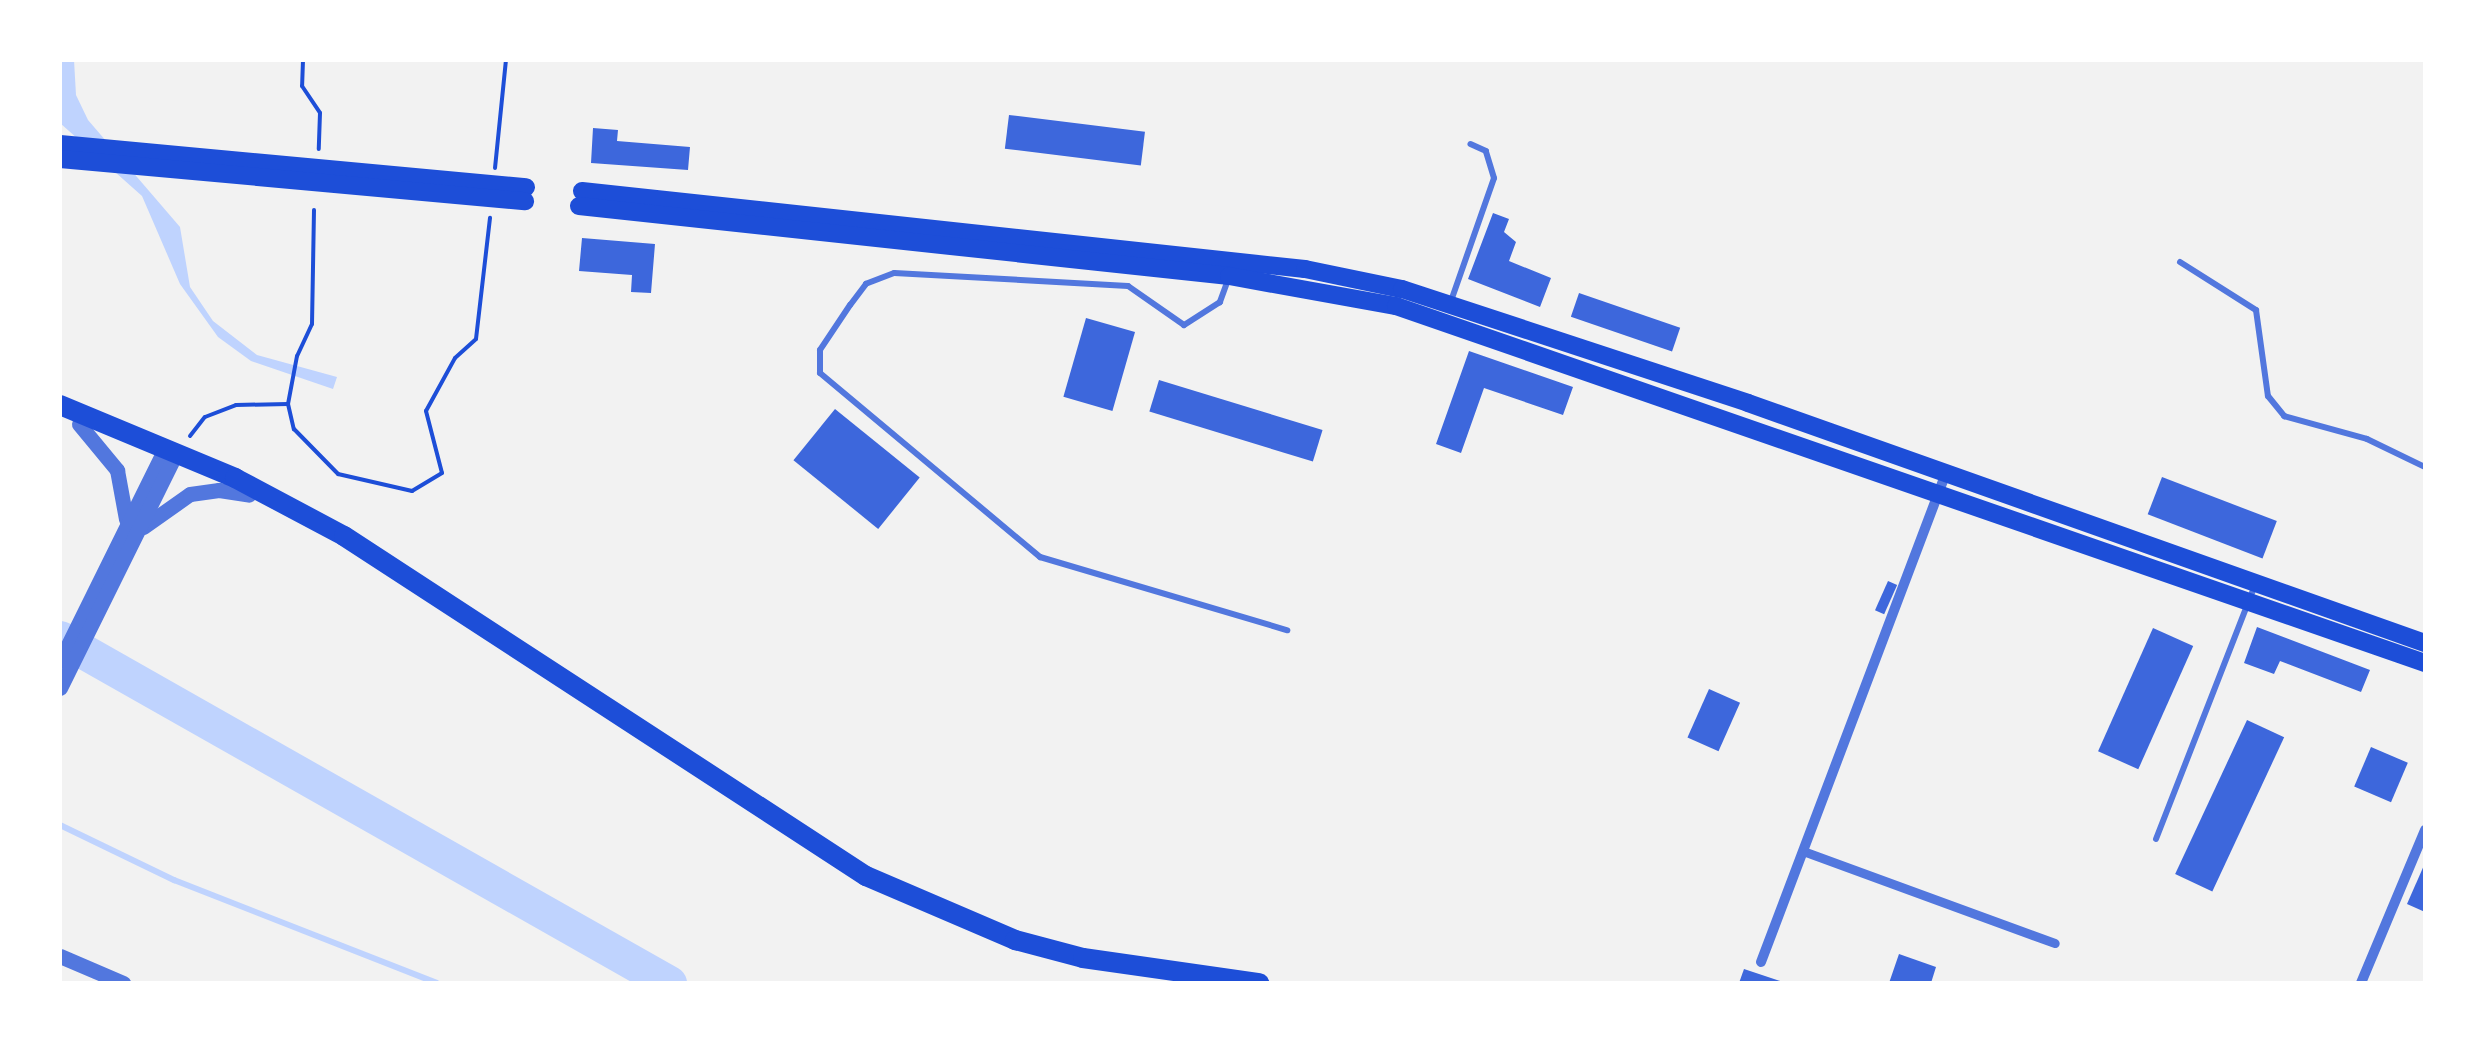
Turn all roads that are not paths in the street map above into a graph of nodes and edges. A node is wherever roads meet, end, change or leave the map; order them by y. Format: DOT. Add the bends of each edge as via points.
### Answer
graph roads {
  1 [pos="1470,144"];
  2 [pos="69,153"];
  3 [pos="525,194"];
  4 [pos="580,199"];
  5 [pos="2180,262"];
  6 [pos="1231,268"];
  7 [pos="1451,302"];
  8 [pos="60,406"];
  9 [pos="70,420"];
  10 [pos="168,456"];
  11 [pos="2425,468"];
  12 [pos="1946,472"];
  13 [pos="1938,492"];
  14 [pos="249,495"];
  15 [pos="129,535"];
  16 [pos="2252,593"];
  17 [pos="1287,630"];
  18 [pos="2425,643"];
  19 [pos="60,661"];
  20 [pos="2425,663"];
  21 [pos="60,688"];
  22 [pos="2425,830"];
  23 [pos="2156,839"];
  24 [pos="1803,850"];
  25 [pos="2055,942"];
  26 [pos="60,956"];
  27 [pos="1761,962"];
  28 [pos="60,965"];
  29 [pos="101,983"];
  30 [pos="123,983"];
  31 [pos="1172,983"];
  32 [pos="1259,983"];
  33 [pos="2360,983"];
  1 -- 7 [label="lane" via="1486,151 1494,178"];
  2 -- 3 [label="main road"];
  4 -- 6 [label="main road"];
  5 -- 11 [label="lane" via="2256,310 2268,396 2284,416 2367,440"];
  6 -- 7 [label="main road" via="1305,269"];
  6 -- 13 [label="main road" via="1443,319"];
  6 -- 17 [label="lane" via="1220,302 1184,324 1128,286 894,273 866,284 850,305 820,350 820,373 1040,557"];
  7 -- 12 [label="main road"];
  8 -- 10 [label="highway"];
  9 -- 10 [label="highway"];
  9 -- 15 [label="street" via="117,470"];
  10 -- 14 [label="highway"];
  10 -- 15 [label="street"];
  10 -- 32 [label="highway" via="344,536 866,876 1015,940 1100,961"];
  12 -- 13 [label="street"];
  12 -- 16 [label="main road"];
  13 -- 16 [label="main road"];
  13 -- 24 [label="street"];
  14 -- 15 [label="street" via="190,494"];
  14 -- 31 [label="highway" via="339,544 863,885 1013,950"];
  15 -- 19 [label="street"];
  15 -- 21 [label="street"];
  16 -- 18 [label="main road"];
  16 -- 20 [label="main road"];
  16 -- 23 [label="lane"];
  22 -- 33 [label="street"];
  24 -- 25 [label="street"];
  24 -- 27 [label="street"];
  26 -- 30 [label="street"];
  28 -- 29 [label="street"];
}
